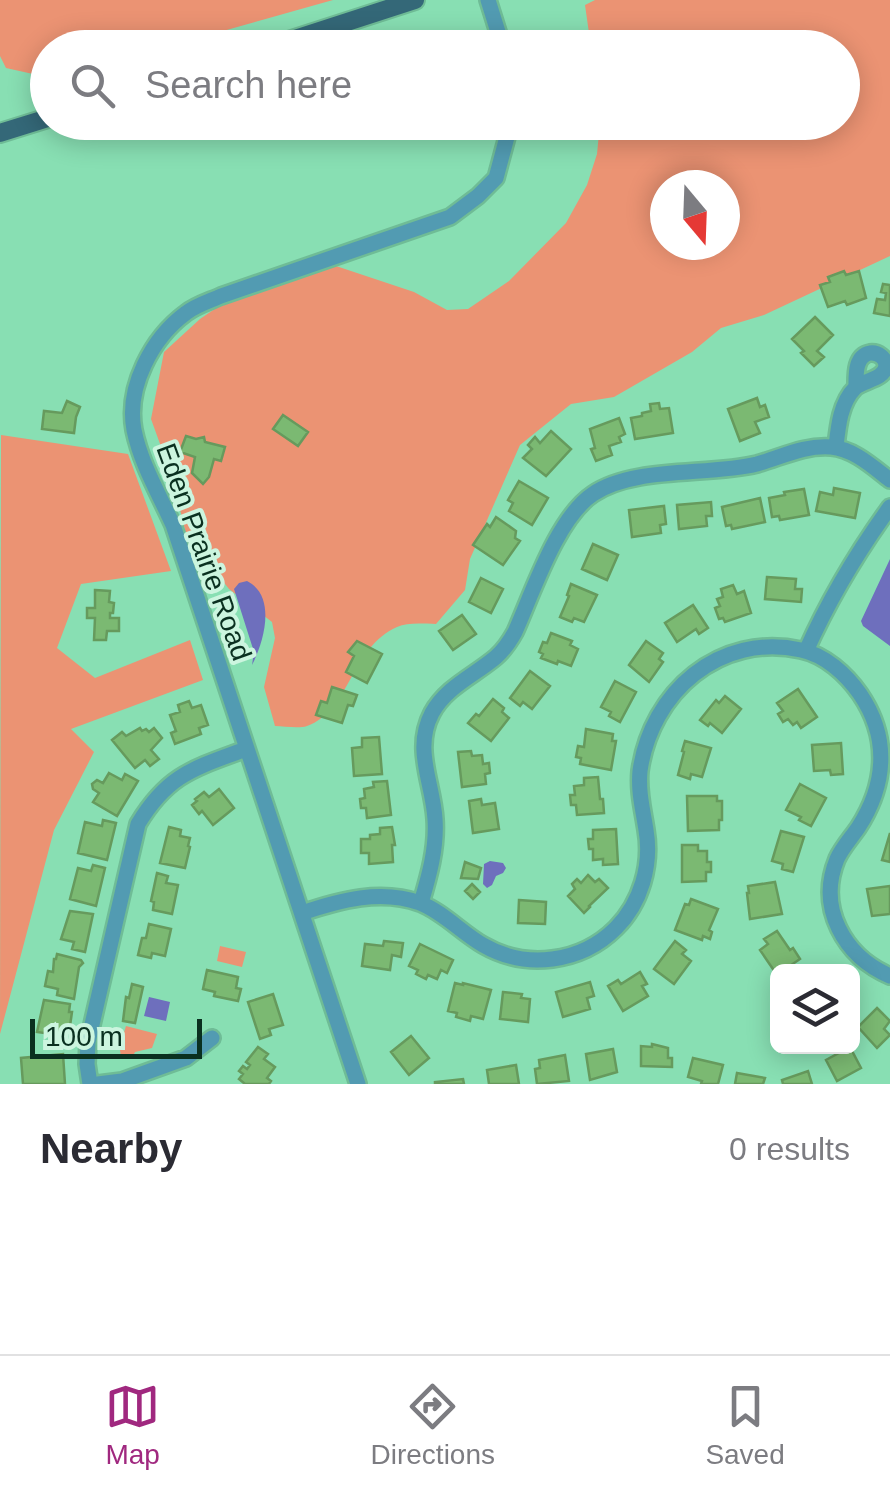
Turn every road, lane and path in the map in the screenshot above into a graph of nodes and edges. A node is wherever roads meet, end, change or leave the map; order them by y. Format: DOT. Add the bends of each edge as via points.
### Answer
graph roads {
  1 [pos="415,0"];
  2 [pos="488,0"];
  3 [pos="322,30"];
  4 [pos="497,30"];
  5 [pos="30,124"];
  6 [pos="0,133"];
  7 [pos="506,140"];
  8 [pos="856,386"];
  9 [pos="836,447"];
  10 [pos="890,480"];
  11 [pos="890,507"];
  12 [pos="806,650"];
  13 [pos="881,717"];
  14 [pos="246,749"];
  15 [pos="421,904"];
  16 [pos="302,913"];
  17 [pos="890,976"];
  18 [pos="212,1038"];
  19 [pos="90,1084"];
  20 [pos="98,1084"];
  21 [pos="358,1084"];
  1 -- 3 [label="main road"];
  2 -- 4 [label="street"];
  5 -- 6 [label="main road"];
  7 -- 14 [label="street, Eden Prairie Road" via="496,178 450,217 187,311 156,343 139,376 133,425 141,456 173,525"];
  8 -- 9 [label="street"];
  9 -- 10 [label="street"];
  9 -- 15 [label="street" via="614,483 575,510 508,644 422,722 436,839"];
  11 -- 12 [label="street" via="853,558"];
  12 -- 13 [label="street" via="835,667"];
  12 -- 15 [label="street" via="773,645 718,657 660,715 640,774 647,834 642,886 603,938 553,960 518,957 484,945"];
  13 -- 17 [label="street" via="880,777 839,854 830,891 850,950"];
  14 -- 16 [label="street, Eden Prairie Road"];
  14 -- 19 [label="street" via="170,783 138,824 88,1042"];
  15 -- 16 [label="street" via="355,897"];
  16 -- 21 [label="street, Eden Prairie Road"];
  18 -- 20 [label="street" via="186,1058"];
}
